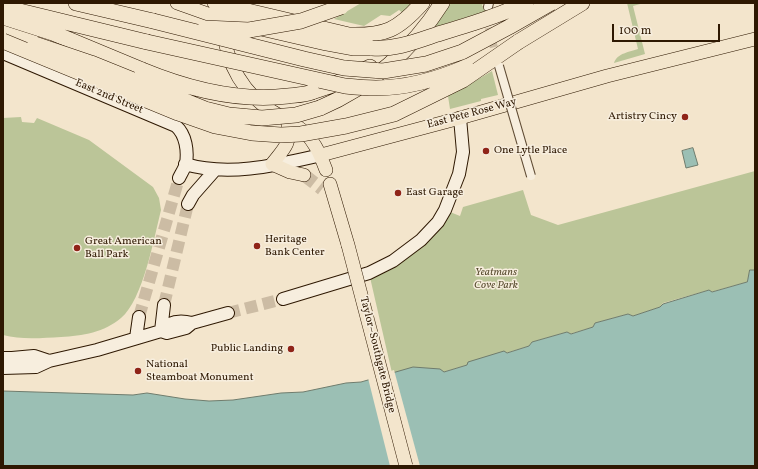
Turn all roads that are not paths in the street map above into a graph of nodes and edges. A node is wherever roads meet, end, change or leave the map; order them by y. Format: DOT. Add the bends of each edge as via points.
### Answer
graph roads {
  1 [pos="76,3"];
  2 [pos="178,3"];
  3 [pos="422,3"];
  4 [pos="436,3"];
  5 [pos="442,3"];
  6 [pos="526,3"];
  7 [pos="551,3"];
  8 [pos="582,3"];
  9 [pos="344,5"];
  10 [pos="3,7"];
  11 [pos="220,7"];
  12 [pos="3,17"];
  13 [pos="153,21"];
  14 [pos="293,22"];
  15 [pos="3,37"];
  16 [pos="755,39"];
  17 [pos="3,41"];
  18 [pos="518,42"];
  19 [pos="3,53"];
  20 [pos="499,66"];
  21 [pos="460,118"];
  22 [pos="287,120"];
  23 [pos="321,155"];
  24 [pos="186,164"];
  25 [pos="272,164"];
  26 [pos="216,170"];
  27 [pos="326,170"];
  28 [pos="304,175"];
  29 [pos="531,176"];
  30 [pos="179,178"];
  31 [pos="326,187"];
  32 [pos="188,204"];
  33 [pos="283,299"];
  34 [pos="164,305"];
  35 [pos="228,313"];
  36 [pos="139,317"];
  37 [pos="161,331"];
  38 [pos="136,338"];
  39 [pos="3,358"];
  40 [pos="49,361"];
  41 [pos="3,368"];
  42 [pos="406,466"];
  1 -- 13 [label="highway"];
  2 -- 11 [label="main road"];
  3 -- 14 [label="highway" via="403,22 388,32 369,36 349,35"];
  4 -- 12 [label="highway, bridge" via="399,46 366,70 312,92 274,98 243,97 203,91 159,77 53,32"];
  5 -- 15 [label="highway, bridge" via="417,38 368,82 341,99 320,108 296,115 262,118 229,115 206,108 62,52"];
  6 -- 11 [label="highway, bridge" via="476,23 386,49 353,48 326,43"];
  7 -- 13 [label="highway, bridge" via="462,52 426,64 383,71 344,68"];
  8 -- 18 [label="highway"];
  9 -- 14 [label="highway, bridge"];
  10 -- 18 [label="highway, bridge" via="345,86 376,88 410,85 447,76"];
  11 -- 14 [label="highway"];
  11 -- 22 [label="main road" via="227,51 235,72 254,97"];
  13 -- 14 [label="highway, bridge" via="202,28 248,30"];
  16 -- 21 [label="main road, East Pete Rose Way" via="607,76"];
  17 -- 18 [label="highway, bridge" via="215,126 281,135 346,126 394,114 463,80"];
  19 -- 24 [label="main road, East 2nd Street" via="172,123 180,129 184,138"];
  20 -- 29 [label="street, bridge"];
  21 -- 23 [label="main road, East Pete Rose Way"];
  21 -- 33 [label="main road" via="463,152 459,174 445,210 438,222 421,240 393,261 369,274"];
  22 -- 23 [label="main road" via="310,137"];
  22 -- 25 [label="main road" via="289,140"];
  23 -- 25 [label="main road, East Pete Rose Way"];
  23 -- 27 [label="main road"];
  24 -- 26 [label="main road, East Pete Rose Way"];
  24 -- 30 [label="main road"];
  25 -- 26 [label="main road, East Pete Rose Way"];
  25 -- 28 [label="main road"];
  26 -- 32 [label="main road"];
  31 -- 42 [label="main road, Taylor–Southgate Bridge, bridge" via="334,197 348,245"];
  34 -- 37 [label="main road"];
  35 -- 37 [label="main road" via="192,323 183,320 165,325"];
  36 -- 38 [label="main road"];
  37 -- 38 [label="main road"];
  38 -- 40 [label="main road"];
  39 -- 40 [label="main road" via="34,356"];
  40 -- 41 [label="main road" via="36,367"];
}
